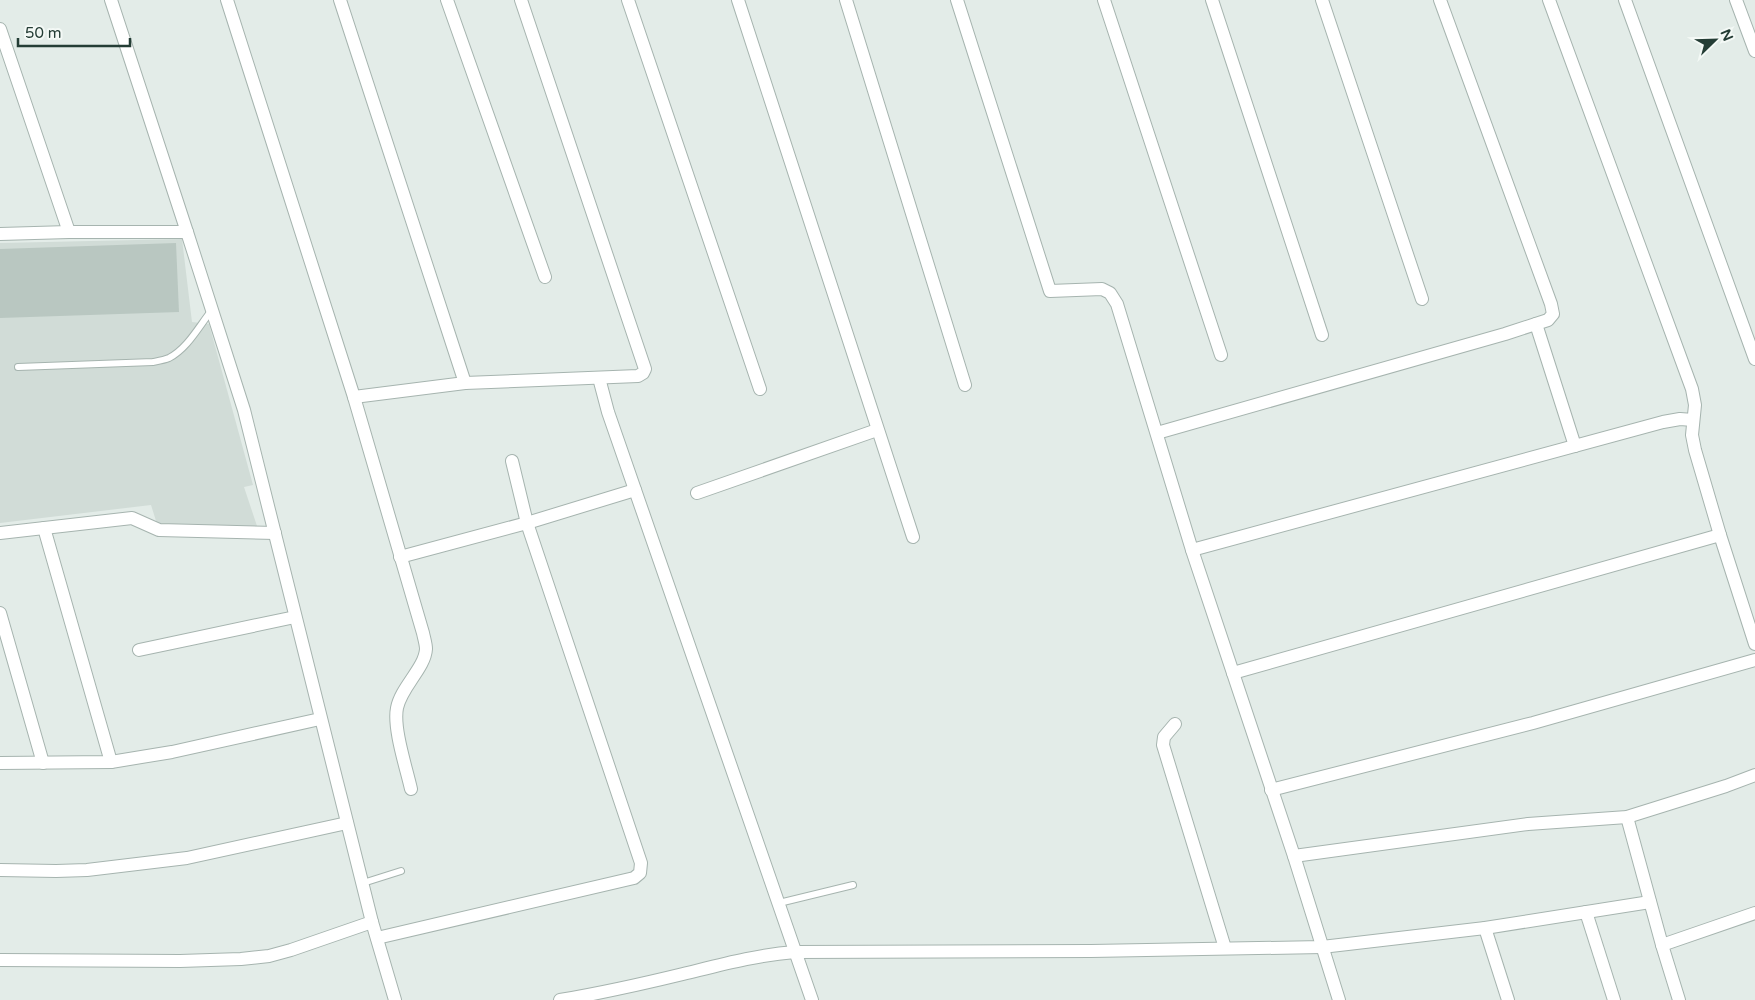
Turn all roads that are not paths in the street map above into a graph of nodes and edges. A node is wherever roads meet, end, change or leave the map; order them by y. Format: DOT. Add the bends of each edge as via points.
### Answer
graph roads {
  1 [pos="111,0"];
  2 [pos="227,0"];
  3 [pos="340,0"];
  4 [pos="447,0"];
  5 [pos="521,0"];
  6 [pos="628,0"];
  7 [pos="738,0"];
  8 [pos="846,0"];
  9 [pos="957,0"];
  10 [pos="1104,0"];
  11 [pos="1212,0"];
  12 [pos="1322,0"];
  13 [pos="1440,0"];
  14 [pos="1549,0"];
  15 [pos="1625,0"];
  16 [pos="1736,0"];
  17 [pos="0,30"];
  18 [pos="1755,51"];
  19 [pos="69,232"];
  20 [pos="187,232"];
  21 [pos="0,234"];
  22 [pos="545,277"];
  23 [pos="1422,299"];
  24 [pos="212,310"];
  25 [pos="1536,324"];
  26 [pos="1322,335"];
  27 [pos="1221,355"];
  28 [pos="1755,358"];
  29 [pos="18,367"];
  30 [pos="599,378"];
  31 [pos="465,382"];
  32 [pos="965,385"];
  33 [pos="760,388"];
  34 [pos="354,397"];
  35 [pos="1692,420"];
  36 [pos="877,430"];
  37 [pos="1157,433"];
  38 [pos="1575,446"];
  39 [pos="512,461"];
  40 [pos="635,490"];
  41 [pos="697,493"];
  42 [pos="527,523"];
  43 [pos="44,528"];
  44 [pos="275,532"];
  45 [pos="0,533"];
  46 [pos="1720,535"];
  47 [pos="913,537"];
  48 [pos="1192,550"];
  49 [pos="400,558"];
  50 [pos="0,614"];
  51 [pos="295,616"];
  52 [pos="1755,644"];
  53 [pos="5,647"];
  54 [pos="139,650"];
  55 [pos="1755,660"];
  56 [pos="1233,673"];
  57 [pos="320,719"];
  58 [pos="1174,724"];
  59 [pos="110,762"];
  60 [pos="0,763"];
  61 [pos="43,763"];
  62 [pos="1755,775"];
  63 [pos="411,789"];
  64 [pos="1271,790"];
  65 [pos="1627,817"];
  66 [pos="347,823"];
  67 [pos="1294,856"];
  68 [pos="0,870"];
  69 [pos="401,871"];
  70 [pos="363,883"];
  71 [pos="853,884"];
  72 [pos="1650,902"];
  73 [pos="779,903"];
  74 [pos="1586,912"];
  75 [pos="1755,914"];
  76 [pos="372,922"];
  77 [pos="1485,928"];
  78 [pos="377,938"];
  79 [pos="1662,945"];
  80 [pos="1322,946"];
  81 [pos="1225,948"];
  82 [pos="795,952"];
  83 [pos="0,960"];
  84 [pos="395,1000"];
  85 [pos="560,1000"];
  86 [pos="812,1000"];
  87 [pos="1339,1000"];
  88 [pos="1508,1000"];
  89 [pos="1614,1000"];
  90 [pos="1678,1000"];
  1 -- 20 [label="street"];
  2 -- 34 [label="street"];
  3 -- 31 [label="street"];
  4 -- 22 [label="street"];
  5 -- 30 [label="street" via="644,362 645,369 638,376"];
  6 -- 33 [label="street"];
  7 -- 36 [label="street"];
  8 -- 32 [label="street"];
  9 -- 37 [label="street" via="1050,291 1102,289 1110,294 1117,304"];
  10 -- 27 [label="street"];
  11 -- 26 [label="street"];
  12 -- 23 [label="street"];
  13 -- 25 [label="street" via="1551,304 1553,314 1548,320"];
  14 -- 35 [label="street" via="1692,389"];
  15 -- 28 [label="street"];
  16 -- 18 [label="street"];
  17 -- 19 [label="street"];
  19 -- 20 [label="street"];
  19 -- 21 [label="street"];
  20 -- 24 [label="street"];
  24 -- 29 [label="lane" via="193,335 168,358 153,362"];
  24 -- 44 [label="street" via="244,410"];
  25 -- 37 [label="street"];
  25 -- 38 [label="street"];
  30 -- 31 [label="street"];
  30 -- 40 [label="street"];
  31 -- 34 [label="street"];
  34 -- 49 [label="street"];
  35 -- 38 [label="street" via="1664,422"];
  35 -- 46 [label="street" via="1695,450"];
  36 -- 41 [label="street"];
  36 -- 47 [label="street"];
  37 -- 48 [label="street"];
  38 -- 48 [label="street"];
  39 -- 42 [label="street"];
  40 -- 42 [label="street"];
  40 -- 73 [label="street"];
  42 -- 49 [label="street"];
  42 -- 78 [label="street" via="641,863 640,873 634,878"];
  43 -- 44 [label="street" via="132,518 159,530"];
  43 -- 45 [label="street"];
  43 -- 59 [label="street"];
  44 -- 51 [label="street"];
  46 -- 52 [label="street"];
  46 -- 56 [label="street"];
  48 -- 56 [label="street"];
  49 -- 63 [label="street" via="426,648 423,661 397,706 396,721"];
  50 -- 53 [label="street"];
  51 -- 54 [label="street"];
  51 -- 57 [label="street"];
  53 -- 61 [label="street"];
  55 -- 64 [label="street" via="1533,723"];
  56 -- 64 [label="street"];
  57 -- 59 [label="street" via="172,752"];
  57 -- 66 [label="street"];
  58 -- 81 [label="street" via="1164,737 1163,745"];
  59 -- 61 [label="street"];
  60 -- 61 [label="street"];
  62 -- 65 [label="street"];
  64 -- 67 [label="street"];
  65 -- 67 [label="street" via="1528,824"];
  65 -- 72 [label="street"];
  66 -- 68 [label="street" via="187,858 87,870"];
  66 -- 70 [label="street"];
  67 -- 80 [label="street"];
  69 -- 70 [label="lane"];
  70 -- 76 [label="street"];
  71 -- 73 [label="lane"];
  72 -- 74 [label="street"];
  72 -- 79 [label="street"];
  73 -- 82 [label="street"];
  74 -- 77 [label="street"];
  74 -- 89 [label="street"];
  75 -- 79 [label="street"];
  76 -- 78 [label="street"];
  76 -- 83 [label="street" via="291,950 242,959"];
  77 -- 80 [label="street"];
  77 -- 88 [label="street"];
  78 -- 84 [label="street"];
  79 -- 90 [label="street"];
  80 -- 81 [label="street"];
  80 -- 87 [label="street"];
  81 -- 82 [label="street"];
  82 -- 85 [label="street" via="740,960"];
  82 -- 86 [label="street"];
}
